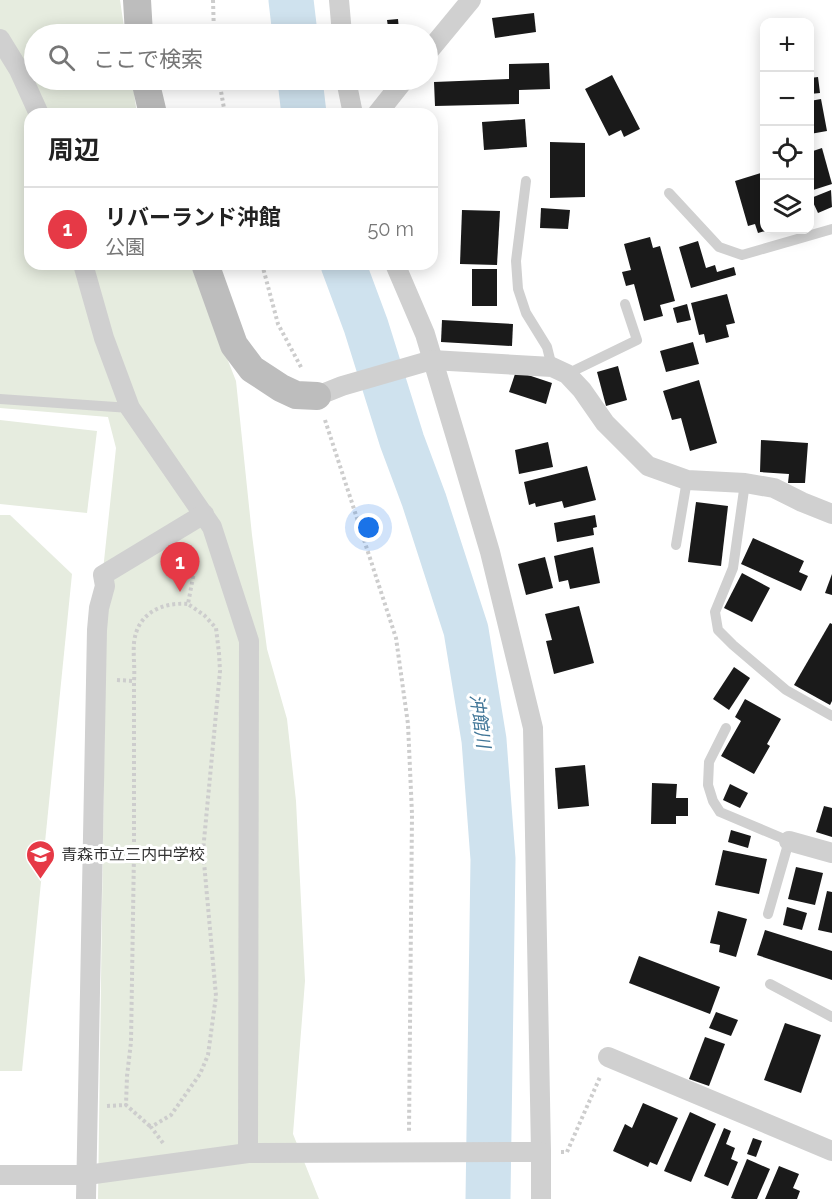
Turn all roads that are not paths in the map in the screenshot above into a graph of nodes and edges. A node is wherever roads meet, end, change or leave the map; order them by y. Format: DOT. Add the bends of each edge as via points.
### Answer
graph roads {
  1 [pos="137,0"];
  2 [pos="339,0"];
  3 [pos="471,0"];
  4 [pos="138,24"];
  5 [pos="341,24"];
  6 [pos="0,39"];
  7 [pos="438,40"];
  8 [pos="24,81"];
  9 [pos="28,90"];
  10 [pos="147,90"];
  11 [pos="348,90"];
  12 [pos="396,90"];
  13 [pos="36,108"];
  14 [pos="152,108"];
  15 [pos="352,108"];
  16 [pos="382,108"];
  17 [pos="526,181"];
  18 [pos="669,193"];
  19 [pos="832,229"];
  20 [pos="85,270"];
  21 [pos="207,270"];
  22 [pos="397,270"];
  23 [pos="625,304"];
  24 [pos="424,361"];
  25 [pos="559,371"];
  26 [pos="329,391"];
  27 [pos="0,399"];
  28 [pos="129,408"];
  29 [pos="687,480"];
  30 [pos="745,483"];
  31 [pos="204,514"];
  32 [pos="832,514"];
  33 [pos="676,545"];
  34 [pos="832,716"];
  35 [pos="726,728"];
  36 [pos="789,841"];
  37 [pos="832,853"];
  38 [pos="768,914"];
  39 [pos="770,984"];
  40 [pos="832,1017"];
  41 [pos="608,1057"];
  42 [pos="832,1151"];
  43 [pos="535,1152"];
  44 [pos="248,1153"];
  45 [pos="0,1175"];
  46 [pos="87,1175"];
  47 [pos="86,1199"];
  48 [pos="541,1199"];
  1 -- 4 [label="street"];
  2 -- 5 [label="street"];
  3 -- 7 [label="street"];
  6 -- 8 [label="street"];
  9 -- 13 [label="street"];
  10 -- 14 [label="street"];
  11 -- 15 [label="street"];
  12 -- 16 [label="street"];
  17 -- 25 [label="lane" via="516,261 518,289 526,313"];
  18 -- 19 [label="lane" via="719,247 741,255"];
  20 -- 28 [label="street"];
  21 -- 26 [label="street" via="234,345 252,369 296,395"];
  22 -- 24 [label="street" via="424,334"];
  23 -- 25 [label="lane" via="637,340"];
  24 -- 25 [label="street"];
  24 -- 26 [label="street"];
  24 -- 43 [label="street" via="490,552 533,728"];
  25 -- 29 [label="street" via="582,390 605,423 648,466"];
  27 -- 28 [label="lane"];
  28 -- 31 [label="street"];
  29 -- 30 [label="street"];
  29 -- 33 [label="lane"];
  30 -- 32 [label="street" via="774,488"];
  30 -- 34 [label="lane" via="734,568 715,612 718,630 786,690"];
  31 -- 44 [label="street" via="212,527 249,641"];
  31 -- 46 [label="street" via="102,575 105,586 99,608 96,678"];
  35 -- 36 [label="lane" via="709,762 708,785 713,801 720,812"];
  36 -- 37 [label="street"];
  36 -- 38 [label="lane"];
  39 -- 40 [label="lane"];
  41 -- 42 [label="street"];
  43 -- 44 [label="street"];
  43 -- 48 [label="street"];
  44 -- 46 [label="street"];
  45 -- 46 [label="street"];
  46 -- 47 [label="street"];
}
